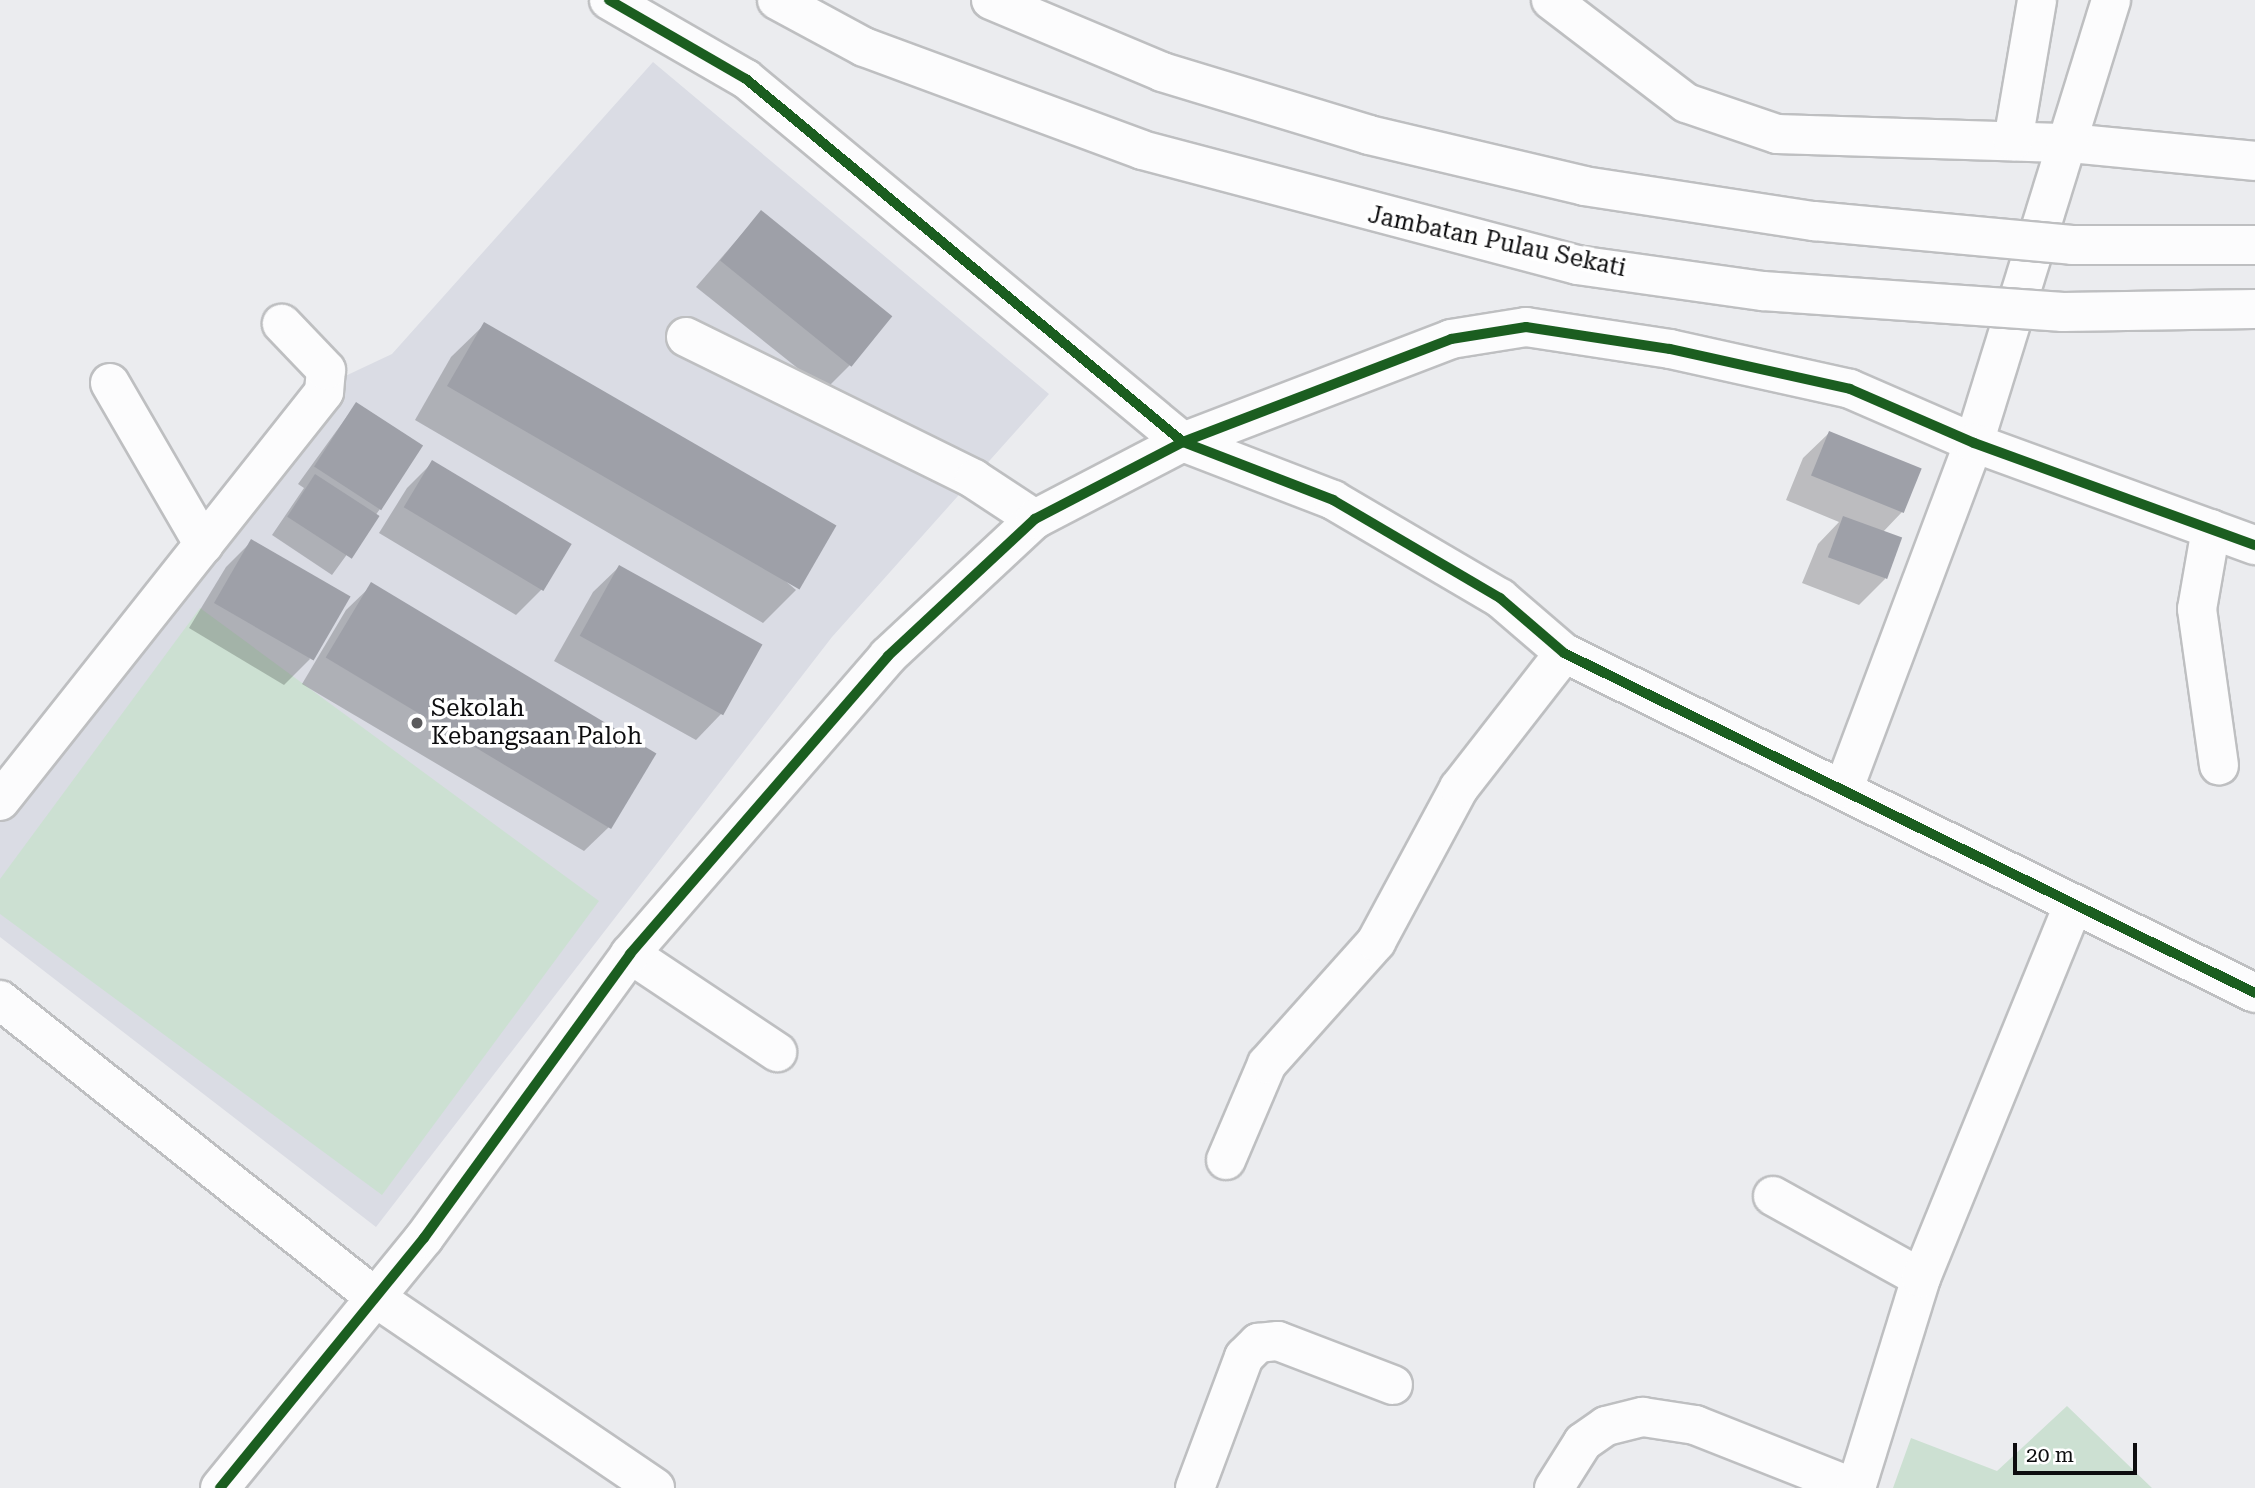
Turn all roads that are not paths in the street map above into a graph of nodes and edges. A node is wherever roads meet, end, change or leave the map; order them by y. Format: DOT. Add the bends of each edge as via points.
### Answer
graph roads {
  1 [pos="609,0"];
  2 [pos="777,0"];
  3 [pos="991,0"];
  4 [pos="1551,0"];
  5 [pos="2037,0"];
  6 [pos="2111,0"];
  7 [pos="2013,141"];
  8 [pos="2069,143"];
  9 [pos="2255,161"];
  10 [pos="2255,245"];
  11 [pos="2255,309"];
  12 [pos="282,324"];
  13 [pos="686,337"];
  14 [pos="110,383"];
  15 [pos="1183,442"];
  16 [pos="1974,443"];
  17 [pos="1035,519"];
  18 [pos="2211,529"];
  19 [pos="204,544"];
  20 [pos="2255,545"];
  21 [pos="1564,653"];
  22 [pos="2219,765"];
  23 [pos="1844,788"];
  24 [pos="0,801"];
  25 [pos="2074,904"];
  26 [pos="630,954"];
  27 [pos="2255,993"];
  28 [pos="0,1000"];
  29 [pos="777,1052"];
  30 [pos="1226,1160"];
  31 [pos="1773,1196"];
  32 [pos="1921,1278"];
  33 [pos="373,1296"];
  34 [pos="1393,1385"];
  35 [pos="220,1488"];
  36 [pos="655,1488"];
  37 [pos="1195,1488"];
  38 [pos="1554,1488"];
  39 [pos="1855,1488"];
  1 -- 15 [label="street" via="746,79"];
  2 -- 11 [label="street, Jambatan Pulau Sekati, bridge" via="864,47 1143,150 1577,265 1763,291 2063,312"];
  3 -- 10 [label="street, bridge" via="1162,72 1369,135 1584,186 1814,220 2072,245"];
  4 -- 7 [label="street" via="1686,103 1727,122 1777,134"];
  5 -- 7 [label="street"];
  6 -- 8 [label="street"];
  7 -- 8 [label="street"];
  8 -- 9 [label="street"];
  8 -- 16 [label="street"];
  12 -- 19 [label="street" via="326,370 324,392"];
  13 -- 17 [label="street" via="974,479"];
  14 -- 19 [label="street"];
  15 -- 16 [label="street" via="1451,339 1525,327 1671,349 1850,389"];
  15 -- 17 [label="street"];
  15 -- 21 [label="street" via="1333,500 1500,598"];
  16 -- 18 [label="street"];
  16 -- 23 [label="street"];
  17 -- 26 [label="street" via="888,656"];
  18 -- 20 [label="street"];
  18 -- 22 [label="street" via="2197,609"];
  19 -- 24 [label="street"];
  21 -- 23 [label="street" via="1709,728"];
  21 -- 30 [label="street" via="1459,788 1376,942 1267,1064"];
  23 -- 25 [label="street"];
  25 -- 27 [label="street"];
  25 -- 32 [label="street"];
  26 -- 29 [label="street"];
  26 -- 33 [label="street" via="424,1238"];
  28 -- 33 [label="street"];
  31 -- 32 [label="street"];
  32 -- 39 [label="street"];
  33 -- 35 [label="street"];
  33 -- 36 [label="street"];
  34 -- 37 [label="street" via="1278,1341 1258,1343 1244,1357"];
  38 -- 39 [label="street" via="1583,1441 1606,1426 1643,1417 1695,1424"];
}
